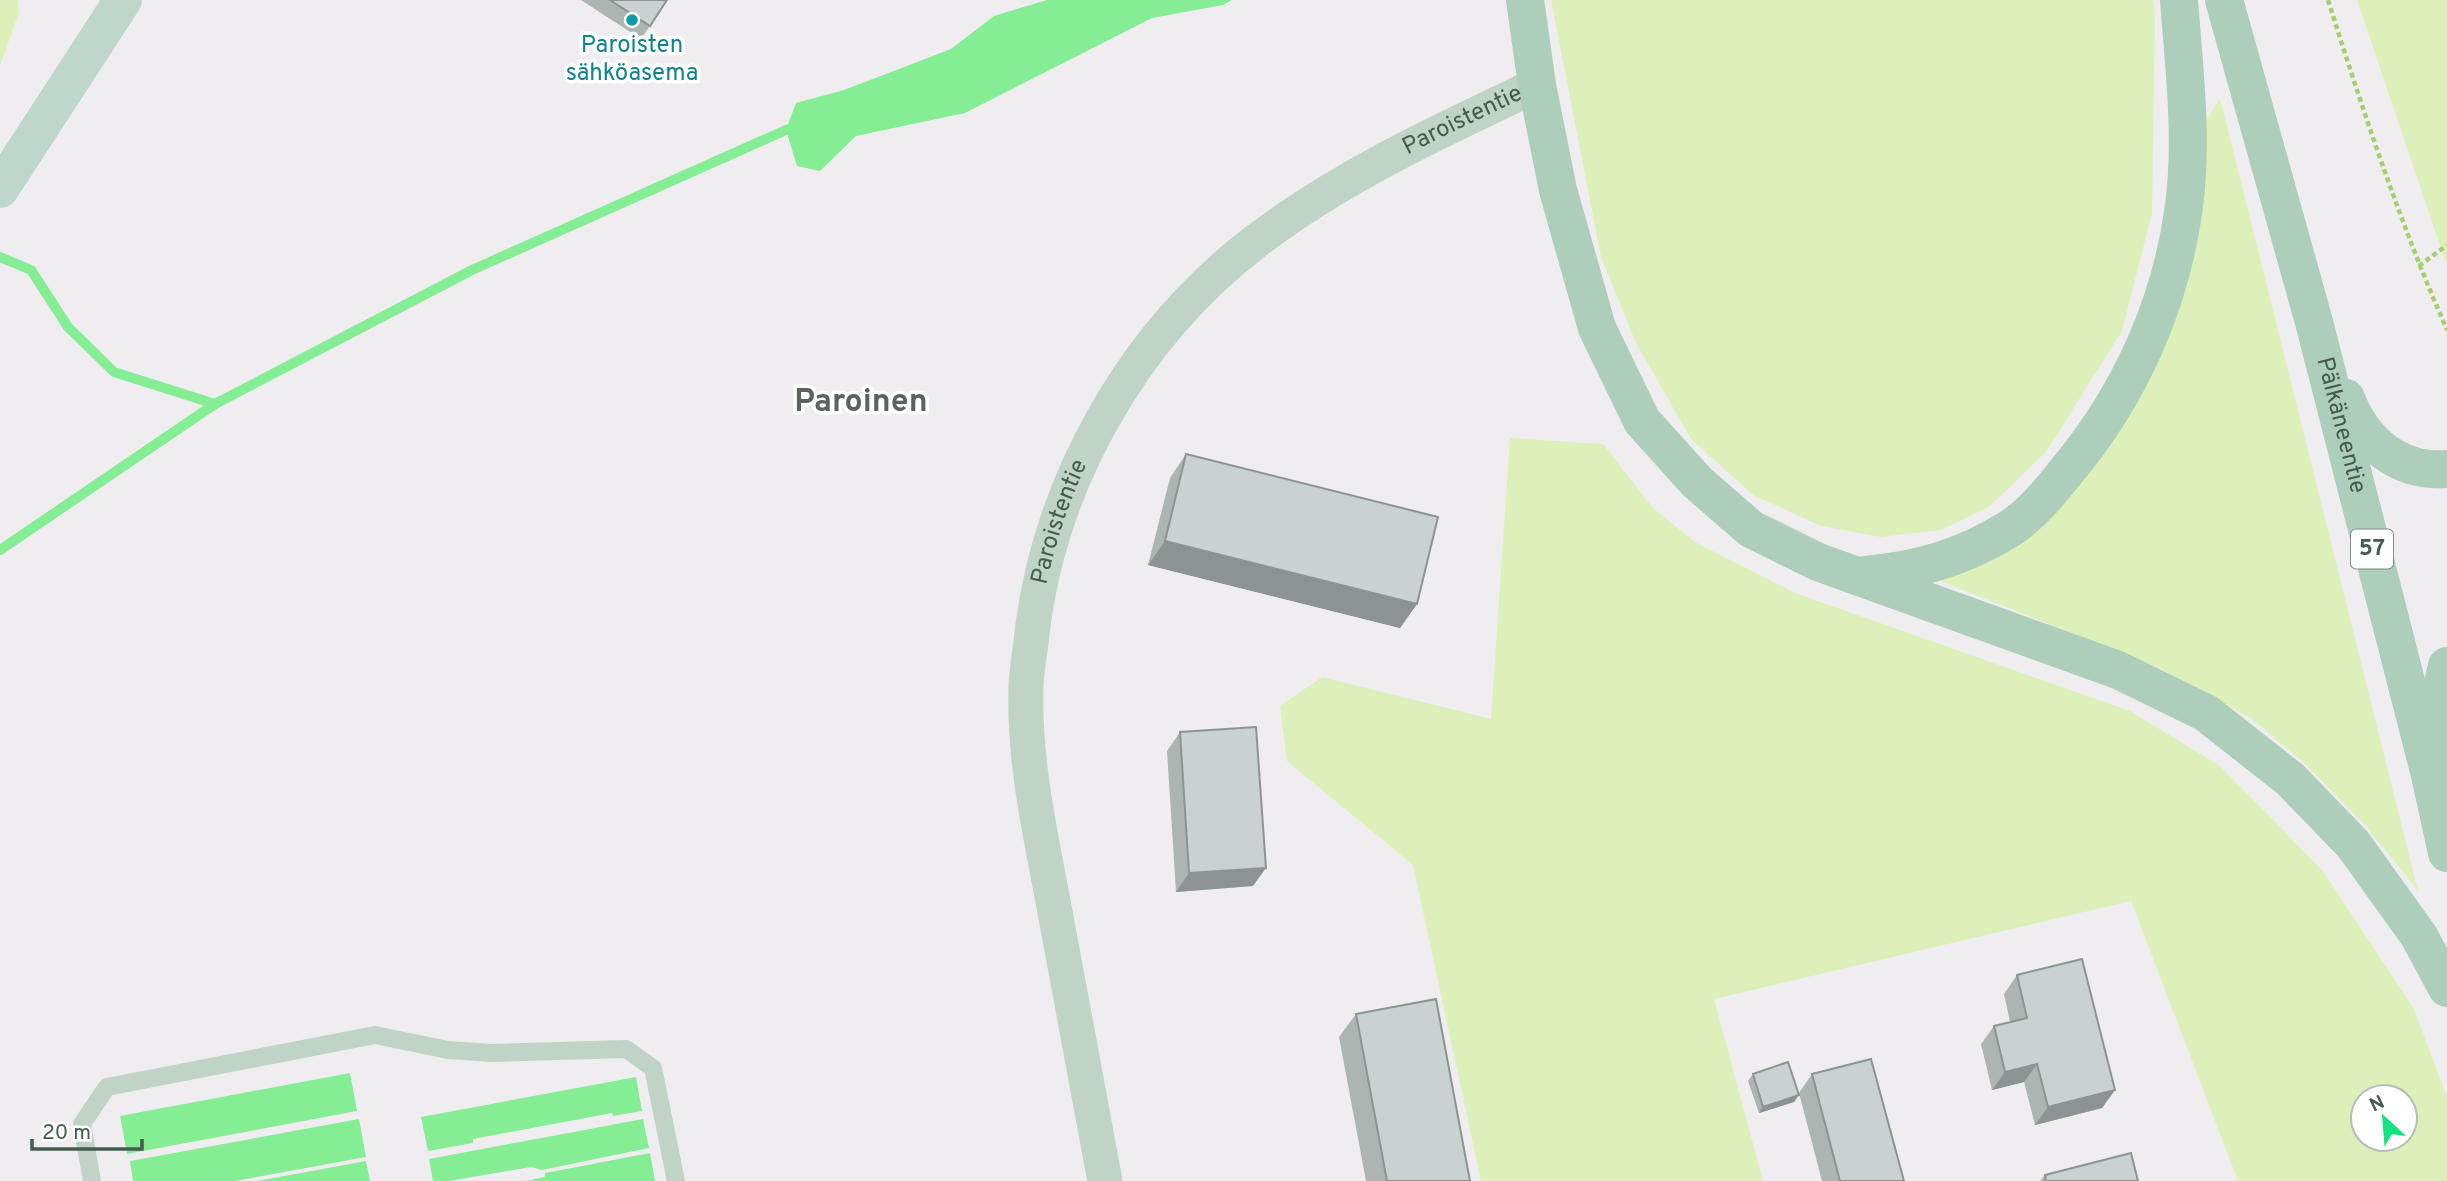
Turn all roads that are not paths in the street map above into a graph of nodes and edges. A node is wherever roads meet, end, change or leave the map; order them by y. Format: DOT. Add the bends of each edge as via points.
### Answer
graph roads {
  1 [pos="123,0"];
  2 [pos="1525,0"];
  3 [pos="2179,0"];
  4 [pos="2224,0"];
  5 [pos="1537,85"];
  6 [pos="0,189"];
  7 [pos="2314,322"];
  8 [pos="2447,469"];
  9 [pos="1857,576"];
  10 [pos="2447,666"];
  11 [pos="2430,775"];
  12 [pos="2447,853"];
  13 [pos="2447,988"];
  14 [pos="92,1181"];
  15 [pos="676,1181"];
  16 [pos="1105,1181"];
  1 -- 6 [label="main road"];
  2 -- 5 [label="main road"];
  3 -- 9 [label="main road" via="2188,117 2184,206 2168,284 2132,375 2076,461 2043,500 2011,527 1940,563"];
  4 -- 7 [label="main road, Pälkäneentie / 57"];
  5 -- 9 [label="main road" via="1558,190 1597,328 1642,421 1697,482 1751,529"];
  5 -- 16 [label="street, Paroistentie" via="1354,176 1245,250 1201,288 1163,331 1100,423 1056,522 1033,618 1026,688 1030,775"];
  7 -- 8 [label="main road" via="2353,418 2368,438 2406,464 2428,471"];
  7 -- 11 [label="main road, Pälkäneentie / 57"];
  9 -- 13 [label="main road" via="2118,670 2206,713 2290,779 2353,844 2419,936"];
  10 -- 11 [label="main road"];
  11 -- 12 [label="main road, Pälkäneentie / 57"];
  14 -- 15 [label="lane" via="82,1124 107,1087 375,1035 448,1050 492,1053 626,1049 653,1068"];
}
